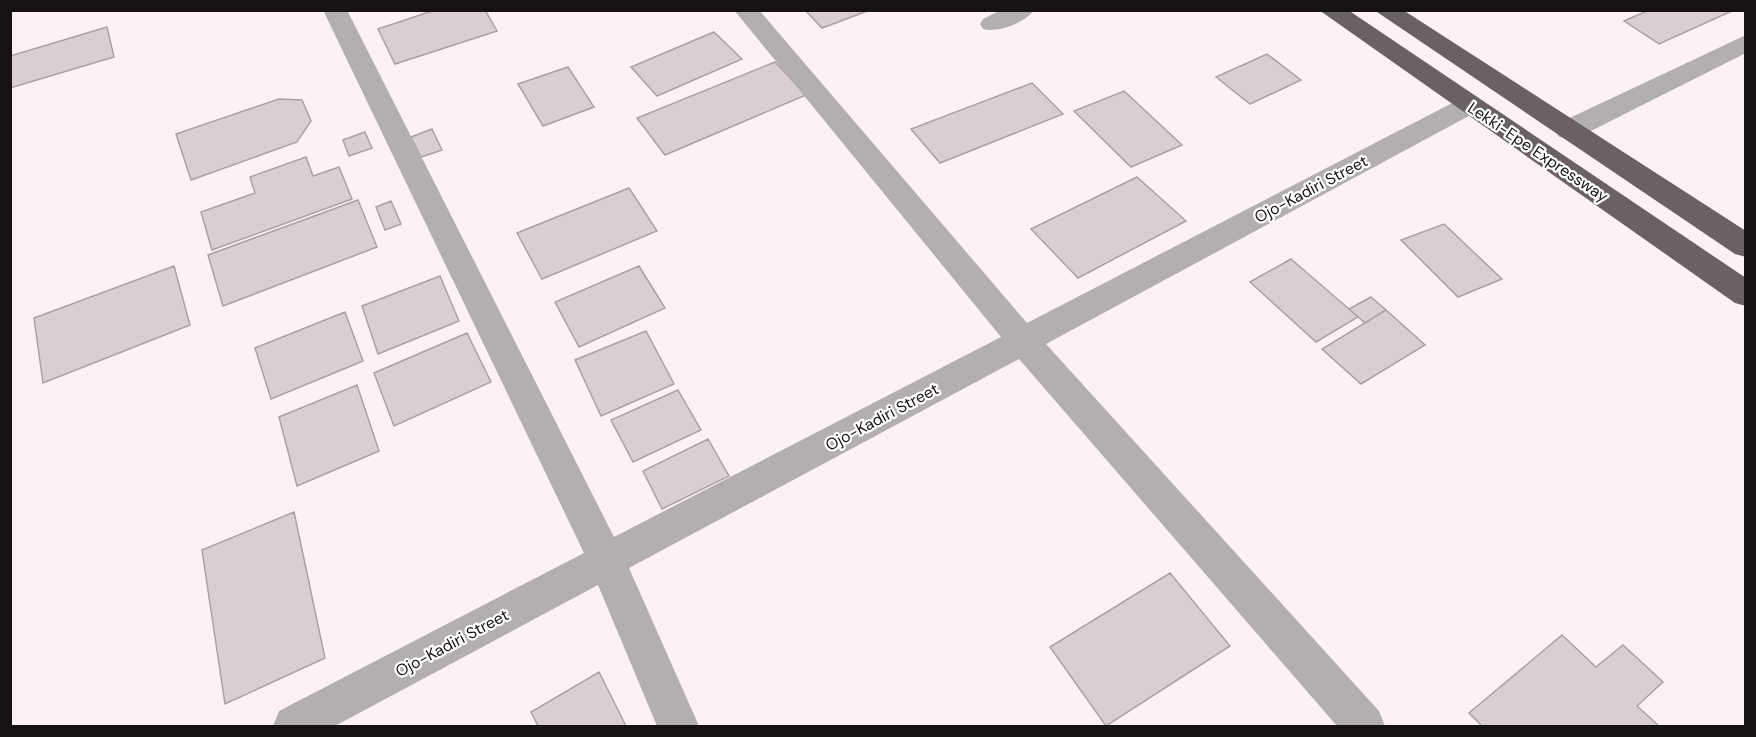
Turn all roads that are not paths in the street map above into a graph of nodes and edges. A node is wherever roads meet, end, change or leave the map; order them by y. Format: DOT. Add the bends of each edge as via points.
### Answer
graph roads {
  1 [pos="335,10"];
  2 [pos="746,10"];
  3 [pos="1022,10"];
  4 [pos="1330,10"];
  5 [pos="1386,10"];
  6 [pos="992,24"];
  7 [pos="1746,43"];
  8 [pos="1469,105"];
  9 [pos="1569,130"];
  10 [pos="1746,246"];
  11 [pos="1746,294"];
  12 [pos="1024,342"];
  13 [pos="607,562"];
  14 [pos="294,726"];
  15 [pos="678,726"];
  16 [pos="1364,726"];
  1 -- 13 [label="street"];
  2 -- 12 [label="street"];
  3 -- 6 [label="street"];
  4 -- 8 [label="highway, Lekki-Epe Expressway"];
  5 -- 9 [label="highway, Lekki-Epe Expressway"];
  7 -- 9 [label="street"];
  8 -- 11 [label="highway, Lekki-Epe Expressway"];
  8 -- 12 [label="street, Ojo-Kadiri Street"];
  9 -- 10 [label="highway, Lekki-Epe Expressway"];
  12 -- 13 [label="street, Ojo-Kadiri Street"];
  12 -- 16 [label="street"];
  13 -- 14 [label="street, Ojo-Kadiri Street"];
  13 -- 15 [label="street"];
}
